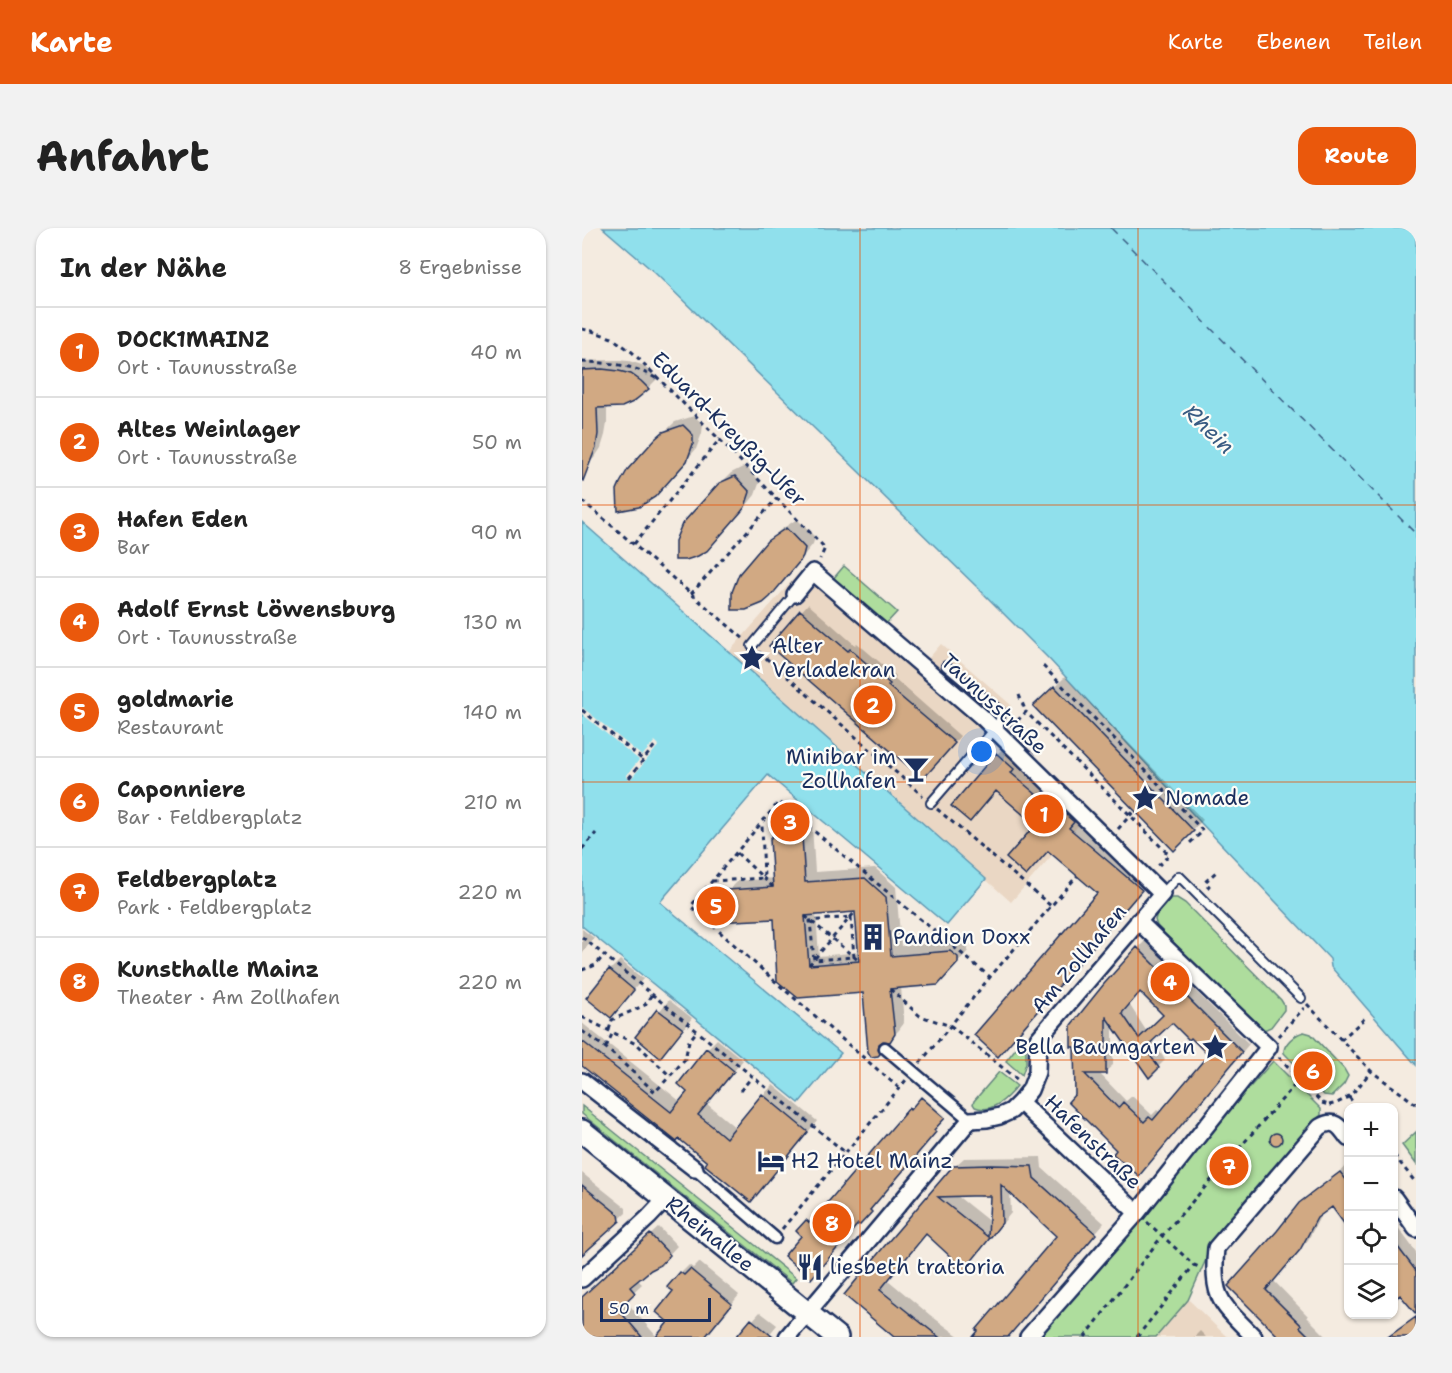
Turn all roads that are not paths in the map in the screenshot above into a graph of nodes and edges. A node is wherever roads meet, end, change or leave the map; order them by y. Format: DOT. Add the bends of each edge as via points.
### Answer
graph roads {
  1 [pos="795,594"];
  2 [pos="752,646"];
  3 [pos="946,666"];
  4 [pos="998,733"];
  5 [pos="931,803"];
  6 [pos="1162,894"];
  7 [pos="1138,921"];
  8 [pos="1301,998"];
  9 [pos="885,1047"];
  10 [pos="582,1081"];
  11 [pos="1025,1096"];
  12 [pos="970,1120"];
  13 [pos="582,1131"];
  14 [pos="1344,1133"];
  15 [pos="695,1169"];
  16 [pos="666,1199"];
  17 [pos="1398,1203"];
  18 [pos="1137,1213"];
  19 [pos="1416,1228"];
  20 [pos="775,1238"];
  21 [pos="582,1279"];
  22 [pos="807,1314"];
  23 [pos="787,1337"];
  24 [pos="837,1337"];
  25 [pos="1028,1337"];
  26 [pos="1254,1337"];
  1 -- 2 [label="lane"];
  1 -- 4 [label="street, Taunusstraße" via="813,572"];
  3 -- 4 [label="lane" via="1001,712"];
  4 -- 5 [label="lane"];
  4 -- 6 [label="street, Taunusstraße"];
  6 -- 7 [label="street, Am Zollhafen"];
  6 -- 8 [label="lane" via="1179,876"];
  7 -- 11 [label="street, Am Zollhafen" via="1038,1039 1037,1072"];
  7 -- 18 [label="street" via="1269,1047"];
  9 -- 12 [label="street"];
  10 -- 15 [label="street, Rheinallee"];
  11 -- 12 [label="street" via="1000,1116"];
  11 -- 18 [label="street, Hafenstraße"];
  12 -- 22 [label="street"];
  13 -- 16 [label="main road, Rheinallee"];
  14 -- 26 [label="street" via="1334,1124 1320,1126 1216,1248 1217,1293 1224,1306"];
  15 -- 20 [label="street, Rheinallee"];
  16 -- 21 [label="street"];
  16 -- 22 [label="main road, Rheinallee"];
  17 -- 19 [label="street"];
  18 -- 25 [label="street"];
  22 -- 23 [label="street"];
  22 -- 24 [label="main road, Rheinallee"];
}
